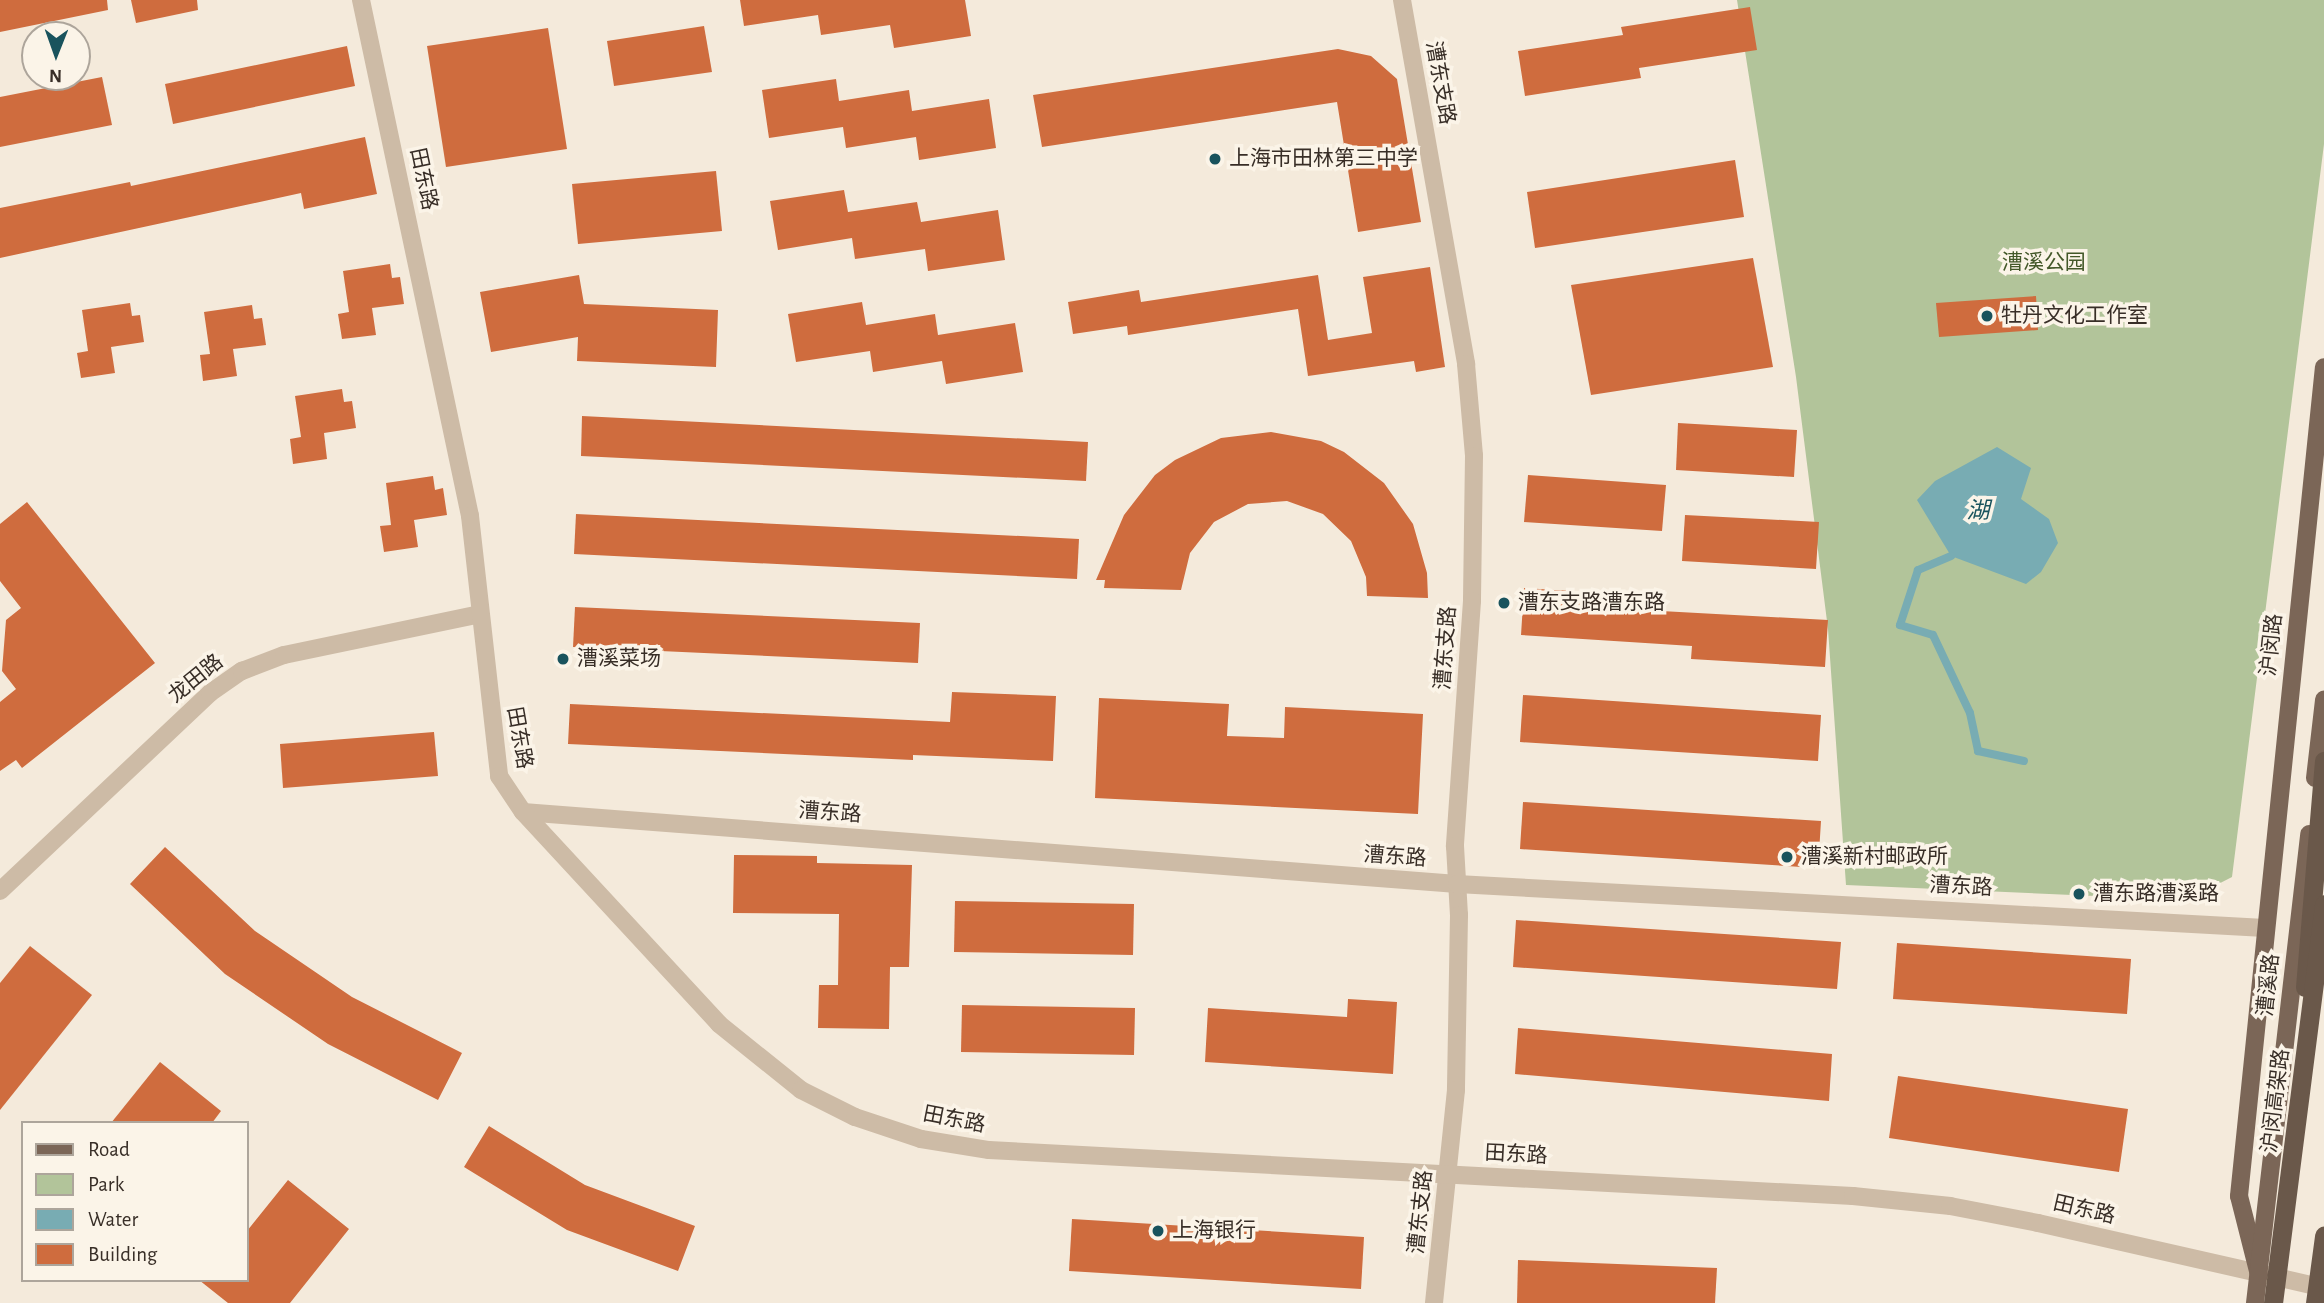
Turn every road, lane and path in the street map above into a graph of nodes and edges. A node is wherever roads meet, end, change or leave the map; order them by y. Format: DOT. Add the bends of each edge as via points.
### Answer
graph roads {
  1 [pos="361,0"];
  2 [pos="1402,0"];
  3 [pos="2324,367"];
  4 [pos="480,614"];
  5 [pos="2324,700"];
  6 [pos="2324,761"];
  7 [pos="523,811"];
  8 [pos="1457,884"];
  9 [pos="0,891"];
  10 [pos="2324,904"];
  11 [pos="2265,928"];
  12 [pos="1448,1175"];
  13 [pos="2287,1195"];
  14 [pos="2324,1236"];
  15 [pos="2259,1275"];
  16 [pos="2324,1288"];
  17 [pos="1434,1303"];
  18 [pos="2255,1303"];
  19 [pos="2273,1303"];
  20 [pos="2315,1303"];
  1 -- 4 [label="street, 田东路" via="451,412 470,516"];
  2 -- 8 [label="street, 漕东支路" via="1472,414 1472,601 1455,846"];
  3 -- 11 [label="main road, 沪闵路"];
  4 -- 7 [label="street, 田东路" via="495,758 509,794"];
  4 -- 9 [label="street, 龙田路" via="284,655 242,671 210,693"];
  5 -- 15 [label="main road, 漕溪路"];
  6 -- 13 [label="highway, bridge"];
  7 -- 8 [label="street, 漕东路"];
  7 -- 12 [label="street, 田东路" via="719,1024 801,1090 855,1117 921,1139 1001,1151"];
  8 -- 11 [label="street, 漕东路"];
  8 -- 12 [label="street, 漕东支路" via="1456,1090"];
  10 -- 13 [label="highway, 沪闵高架路, bridge"];
  11 -- 15 [label="main road, 漕溪路" via="2239,1196"];
  12 -- 15 [label="street, 田东路" via="1853,1196 1950,1206"];
  12 -- 17 [label="street, 漕东支路"];
  13 -- 19 [label="highway, 沪闵高架路, bridge"];
  14 -- 20 [label="highway, bridge"];
  15 -- 16 [label="street, 田东路"];
  15 -- 18 [label="main road, 漕溪路"];
}
